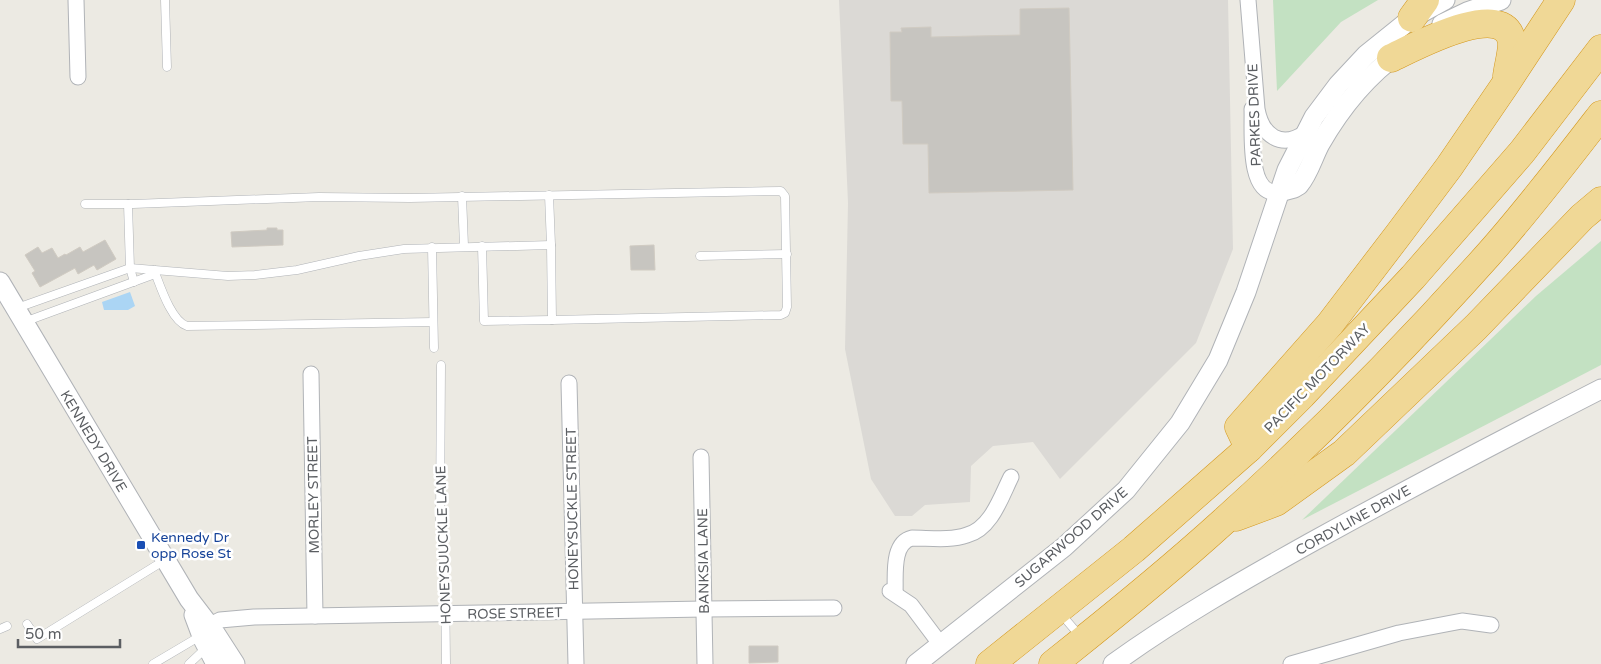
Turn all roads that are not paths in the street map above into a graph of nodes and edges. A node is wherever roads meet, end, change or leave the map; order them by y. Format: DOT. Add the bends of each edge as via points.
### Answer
graph roads {
  1 [pos="76,0"];
  2 [pos="165,0"];
  3 [pos="1248,0"];
  4 [pos="1445,0"];
  5 [pos="1501,0"];
  6 [pos="1561,0"];
  7 [pos="1419,9"];
  8 [pos="1601,49"];
  9 [pos="1252,54"];
  10 [pos="1392,58"];
  11 [pos="167,67"];
  12 [pos="78,77"];
  13 [pos="1506,85"];
  14 [pos="1601,115"];
  15 [pos="1305,133"];
  16 [pos="1279,192"];
  17 [pos="550,195"];
  18 [pos="462,196"];
  19 [pos="1601,201"];
  20 [pos="85,204"];
  21 [pos="128,204"];
  22 [pos="550,245"];
  23 [pos="464,246"];
  24 [pos="482,246"];
  25 [pos="432,247"];
  26 [pos="787,254"];
  27 [pos="700,256"];
  28 [pos="130,268"];
  29 [pos="155,272"];
  30 [pos="0,282"];
  31 [pos="134,282"];
  32 [pos="20,315"];
  33 [pos="552,320"];
  34 [pos="433,322"];
  35 [pos="434,348"];
  36 [pos="441,365"];
  37 [pos="311,374"];
  38 [pos="569,383"];
  39 [pos="1601,389"];
  40 [pos="1249,448"];
  41 [pos="701,457"];
  42 [pos="1011,477"];
  43 [pos="1225,521"];
  44 [pos="166,560"];
  45 [pos="834,608"];
  46 [pos="704,609"];
  47 [pos="1058,610"];
  48 [pos="575,612"];
  49 [pos="445,614"];
  50 [pos="315,616"];
  51 [pos="27,624"];
  52 [pos="1491,625"];
  53 [pos="204,634"];
  54 [pos="1083,640"];
  55 [pos="942,644"];
  56 [pos="153,664"];
  57 [pos="189,664"];
  58 [pos="216,664"];
  59 [pos="235,664"];
  60 [pos="446,664"];
  61 [pos="576,664"];
  62 [pos="705,664"];
  63 [pos="916,664"];
  64 [pos="990,664"];
  65 [pos="1053,664"];
  66 [pos="1113,664"];
  67 [pos="1291,664"];
  1 -- 12 [label="street"];
  2 -- 11 [label="lane"];
  3 -- 9 [label="street, PARKES DRIVE"];
  4 -- 7 [label="street, SUGARWOOD DRIVE"];
  5 -- 10 [label="street" via="1466,12 1427,32"];
  6 -- 13 [label="highway"];
  7 -- 15 [label="street, SUGARWOOD DRIVE" via="1350,71 1325,100"];
  8 -- 40 [label="highway, PACIFIC MOTORWAY" via="1522,152 1413,277"];
  9 -- 15 [label="street, PARKES DRIVE" via="1257,113 1266,130 1274,138 1284,140"];
  9 -- 16 [label="street, PARKES DRIVE" via="1255,170 1266,191"];
  10 -- 13 [label="highway" via="1448,30 1472,23 1498,23 1512,40"];
  10 -- 16 [label="street" via="1363,85 1340,113 1300,185"];
  13 -- 40 [label="highway" via="1330,324 1239,427"];
  14 -- 43 [label="highway" via="1489,254 1430,318"];
  15 -- 16 [label="street, SUGARWOOD DRIVE"];
  16 -- 55 [label="street, SUGARWOOD DRIVE" via="1246,292 1218,360 1180,424 1119,496 1064,547"];
  17 -- 18 [label="lane"];
  17 -- 22 [label="lane"];
  17 -- 26 [label="lane" via="781,191 786,196"];
  18 -- 21 [label="lane"];
  18 -- 23 [label="lane"];
  19 -- 43 [label="highway" via="1582,216 1476,327 1344,453 1276,502"];
  20 -- 21 [label="lane"];
  21 -- 28 [label="lane"];
  22 -- 24 [label="lane"];
  22 -- 33 [label="lane"];
  23 -- 24 [label="lane"];
  23 -- 25 [label="lane"];
  24 -- 33 [label="lane" via="484,321"];
  25 -- 29 [label="lane" via="376,253 276,274 228,276"];
  25 -- 34 [label="lane"];
  26 -- 27 [label="lane"];
  26 -- 33 [label="lane" via="787,307 781,315"];
  28 -- 29 [label="lane"];
  28 -- 31 [label="lane"];
  28 -- 32 [label="lane"];
  29 -- 31 [label="lane"];
  29 -- 34 [label="lane" via="178,320 187,326"];
  30 -- 32 [label="street, KENNEDY DRIVE"];
  31 -- 32 [label="lane"];
  32 -- 44 [label="street, KENNEDY DRIVE"];
  34 -- 35 [label="lane"];
  36 -- 49 [label="lane, HONEYSUUCKLE LANE" via="440,520"];
  37 -- 50 [label="street, MORLEY STREET"];
  38 -- 48 [label="street, HONEYSUCKLE STREET"];
  39 -- 66 [label="street, CORDYLINE DRIVE" via="1378,505 1262,570 1200,606"];
  40 -- 47 [label="highway, PACIFIC MOTORWAY" via="1134,549"];
  41 -- 46 [label="street, BANKSIA LANE"];
  42 -- 55 [label="street" via="989,519 976,532 958,537 912,538 902,544 897,554 892,592 911,605"];
  43 -- 54 [label="highway"];
  44 -- 51 [label="lane" via="37,639"];
  44 -- 53 [label="street, KENNEDY DRIVE"];
  45 -- 46 [label="street, ROSE STREET"];
  46 -- 48 [label="street, ROSE STREET"];
  46 -- 62 [label="street, BANKSIA LANE"];
  47 -- 54 [label="lane"];
  47 -- 64 [label="highway, PACIFIC MOTORWAY"];
  48 -- 49 [label="street, ROSE STREET"];
  48 -- 61 [label="street, HONEYSUCKLE STREET"];
  49 -- 50 [label="street, ROSE STREET"];
  49 -- 60 [label="lane, HONEYSUUCKLE LANE"];
  50 -- 53 [label="street, ROSE STREET" via="226,619"];
  52 -- 67 [label="street" via="1462,621 1399,633"];
  53 -- 56 [label="lane"];
  53 -- 57 [label="lane"];
  53 -- 58 [label="street, KENNEDY DRIVE"];
  53 -- 59 [label="street, KENNEDY DRIVE"];
  54 -- 65 [label="highway"];
  55 -- 63 [label="street, SUGARWOOD DRIVE"];
}
